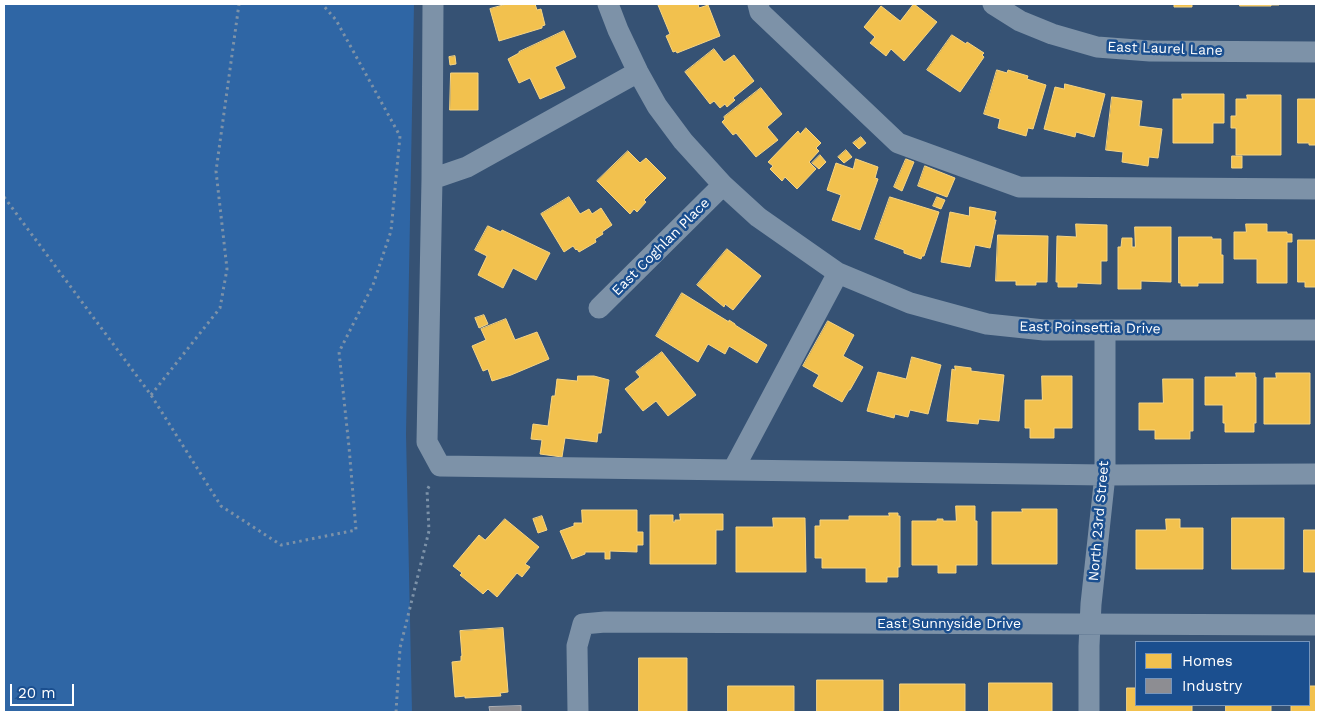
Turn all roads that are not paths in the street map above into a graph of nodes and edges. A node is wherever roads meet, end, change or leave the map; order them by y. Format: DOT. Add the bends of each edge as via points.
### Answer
graph roads {
  1 [pos="433,4"];
  2 [pos="608,4"];
  3 [pos="758,4"];
  4 [pos="993,4"];
  5 [pos="1316,52"];
  6 [pos="638,72"];
  7 [pos="432,180"];
  8 [pos="723,185"];
  9 [pos="1316,189"];
  10 [pos="838,273"];
  11 [pos="599,308"];
  12 [pos="1105,330"];
  13 [pos="1316,330"];
  14 [pos="733,470"];
  15 [pos="1316,474"];
  16 [pos="1105,475"];
  17 [pos="1090,624"];
  18 [pos="1316,625"];
  19 [pos="578,712"];
  20 [pos="1089,712"];
  1 -- 7 [label="street"];
  2 -- 6 [label="street, East Poinsettia Drive"];
  3 -- 9 [label="street" via="760,12 898,143 1018,187"];
  4 -- 5 [label="street, East Laurel Lane" via="1020,21 1097,47 1150,51"];
  6 -- 7 [label="street" via="467,167"];
  6 -- 8 [label="street, East Poinsettia Drive" via="657,106 683,141"];
  7 -- 14 [label="street" via="427,442 440,466"];
  8 -- 10 [label="street, East Poinsettia Drive" via="758,217"];
  8 -- 11 [label="street, East Coghlan Place"];
  10 -- 12 [label="street, East Poinsettia Drive" via="910,303 987,324 1044,330"];
  10 -- 14 [label="street"];
  12 -- 13 [label="street, East Poinsettia Drive"];
  12 -- 16 [label="street, North 23rd Street"];
  14 -- 16 [label="street"];
  15 -- 16 [label="street"];
  16 -- 17 [label="street, North 23rd Street"];
  17 -- 18 [label="street, East Sunnyside Drive"];
  17 -- 19 [label="street, East Sunnyside Drive" via="583,624 577,646"];
  17 -- 20 [label="street, North 23rd Street"];
}
